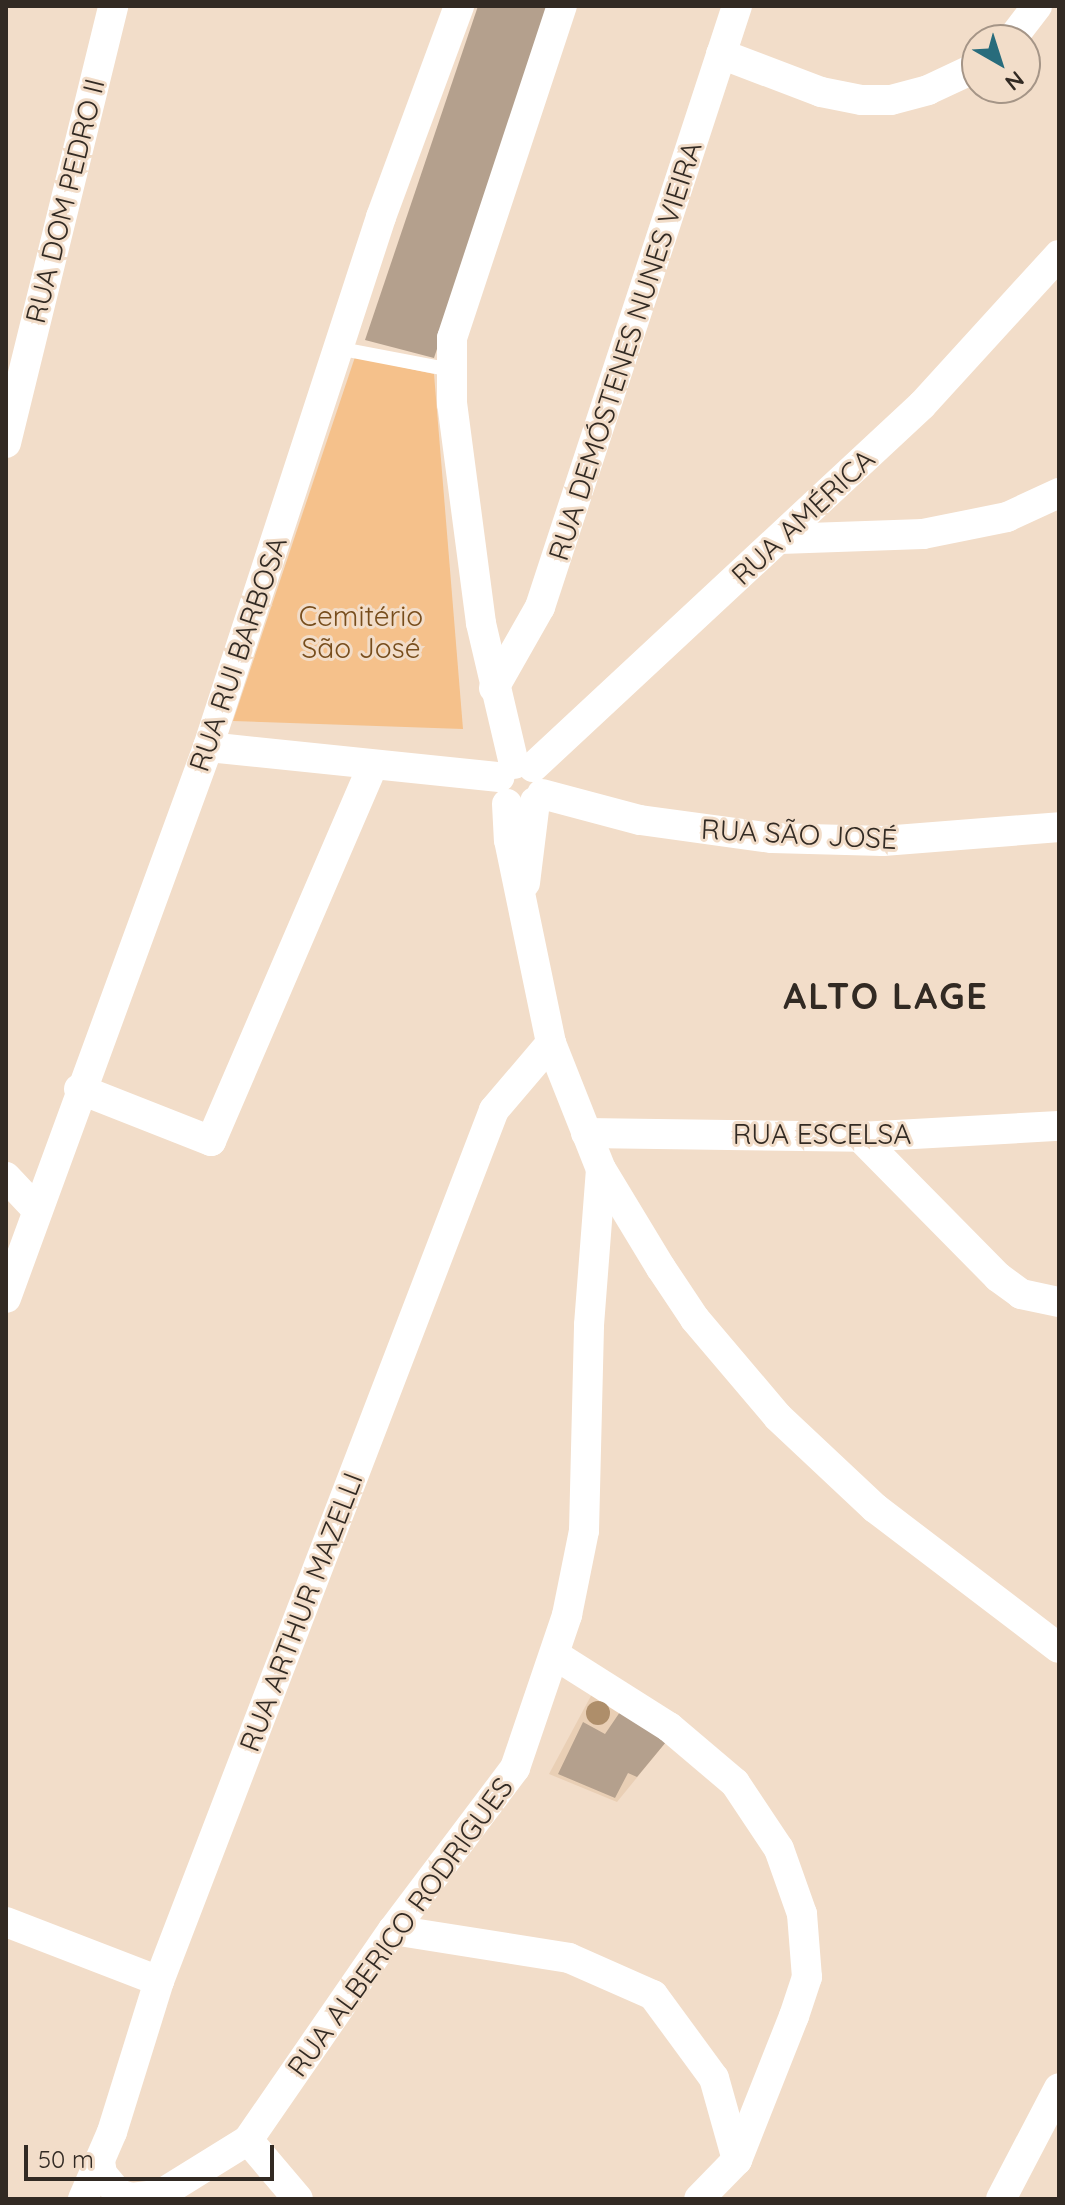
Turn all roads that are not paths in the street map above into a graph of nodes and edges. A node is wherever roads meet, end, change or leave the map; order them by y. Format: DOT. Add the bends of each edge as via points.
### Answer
graph roads {
  1 [pos="113,6"];
  2 [pos="459,6"];
  3 [pos="562,6"];
  4 [pos="737,6"];
  5 [pos="1037,6"];
  6 [pos="1023,24"];
  7 [pos="721,54"];
  8 [pos="961,75"];
  9 [pos="1059,255"];
  10 [pos="342,349"];
  11 [pos="451,370"];
  12 [pos="6,443"];
  13 [pos="1059,493"];
  14 [pos="780,539"];
  15 [pos="494,688"];
  16 [pos="208,747"];
  17 [pos="372,768"];
  18 [pos="522,785"];
  19 [pos="1059,827"];
  20 [pos="551,1043"];
  21 [pos="79,1089"];
  22 [pos="1059,1126"];
  23 [pos="586,1133"];
  24 [pos="860,1137"];
  25 [pos="601,1169"];
  26 [pos="6,1177"];
  27 [pos="36,1209"];
  28 [pos="6,1298"];
  29 [pos="1059,1302"];
  30 [pos="1054,1635"];
  31 [pos="555,1655"];
  32 [pos="6,1922"];
  33 [pos="393,1930"];
  34 [pos="159,1981"];
  35 [pos="1059,2088"];
  36 [pos="248,2140"];
  37 [pos="737,2160"];
  38 [pos="100,2161"];
  39 [pos="155,2197"];
  40 [pos="83,2199"];
  41 [pos="298,2199"];
  42 [pos="699,2199"];
  43 [pos="1001,2199"];
  1 -- 12 [label="street, RUA DOM PEDRO II"];
  2 -- 10 [label="street, RUA RUI BARBOSA" via="381,217"];
  3 -- 11 [label="street" via="452,338"];
  4 -- 7 [label="street, RUA DEMÓSTENES NUNES VIEIRA"];
  5 -- 6 [label="street"];
  7 -- 8 [label="street" via="821,92 861,100 891,100"];
  7 -- 15 [label="street, RUA DEMÓSTENES NUNES VIEIRA" via="540,607"];
  9 -- 14 [label="street, RUA AMÉRICA" via="931,396"];
  10 -- 11 [label="lane"];
  10 -- 16 [label="street, RUA RUI BARBOSA"];
  11 -- 15 [label="street"];
  13 -- 14 [label="street" via="1007,517 923,534"];
  14 -- 18 [label="street, RUA AMÉRICA"];
  15 -- 18 [label="street"];
  16 -- 17 [label="street, RUA SÃO JOSÉ"];
  16 -- 21 [label="street, RUA RUI BARBOSA"];
  17 -- 18 [label="street, RUA SÃO JOSÉ"];
  17 -- 21 [label="street" via="211,1141"];
  18 -- 19 [label="street, RUA SÃO JOSÉ" via="640,820 772,838 883,841"];
  18 -- 20 [label="street" via="524,892"];
  20 -- 23 [label="street"];
  20 -- 34 [label="street, RUA ARTHUR MAZELLI" via="494,1110"];
  21 -- 27 [label="street, RUA RUI BARBOSA"];
  22 -- 24 [label="street, RUA ESCELSA"];
  23 -- 24 [label="street, RUA ESCELSA"];
  23 -- 25 [label="street"];
  24 -- 29 [label="street" via="998,1277 1021,1294"];
  25 -- 30 [label="street" via="695,1319 778,1417 875,1508"];
  25 -- 31 [label="street, RUA ALBERICO RODRIGUES" via="589,1325 584,1531"];
  26 -- 27 [label="street"];
  27 -- 28 [label="street, RUA RUI BARBOSA"];
  31 -- 33 [label="street, RUA ALBERICO RODRIGUES" via="515,1768"];
  31 -- 37 [label="street" via="669,1727 735,1783 793,1880 802,1914 807,1977"];
  32 -- 34 [label="street"];
  33 -- 36 [label="street, RUA ALBERICO RODRIGUES"];
  33 -- 37 [label="street" via="569,1958 653,1995 714,2078"];
  34 -- 38 [label="street, RUA ARTHUR MAZELLI"];
  35 -- 43 [label="street"];
  36 -- 39 [label="street, RUA ALBERICO RODRIGUES"];
  36 -- 41 [label="street"];
  37 -- 42 [label="street"];
  38 -- 39 [label="street" via="102,2174 119,2194"];
  38 -- 40 [label="street, RUA ARTHUR MAZELLI"];
}
